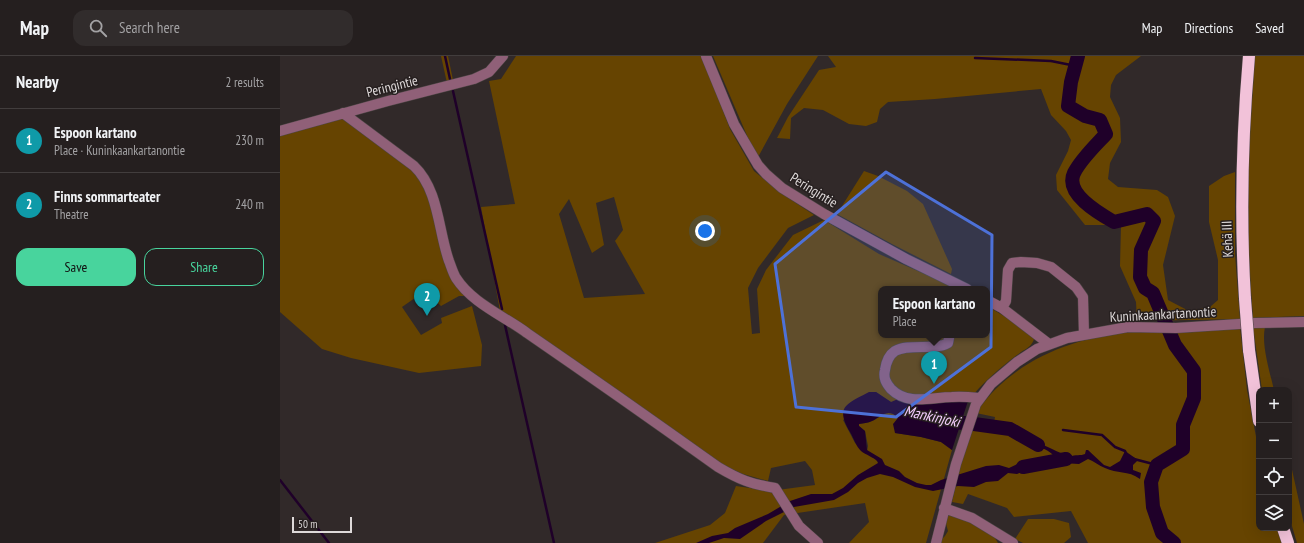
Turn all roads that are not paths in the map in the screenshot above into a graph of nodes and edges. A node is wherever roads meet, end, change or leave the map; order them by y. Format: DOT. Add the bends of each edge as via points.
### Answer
graph roads {
  1 [pos="504,56"];
  2 [pos="706,56"];
  3 [pos="1249,56"];
  4 [pos="343,113"];
  5 [pos="280,131"];
  6 [pos="961,286"];
  7 [pos="990,302"];
  8 [pos="1002,308"];
  9 [pos="1304,322"];
  10 [pos="1084,334"];
  11 [pos="949,338"];
  12 [pos="1049,344"];
  13 [pos="980,398"];
  14 [pos="1256,400"];
  15 [pos="944,508"];
  16 [pos="1284,531"];
  17 [pos="818,543"];
  18 [pos="936,543"];
  19 [pos="1013,543"];
  20 [pos="1288,543"];
  1 -- 4 [label="street, Peringintie" via="489,72 474,79"];
  2 -- 6 [label="street, Peringintie" via="734,124 758,165 782,188 824,214"];
  3 -- 14 [label="highway, Kehä III, bridge" via="1242,174 1242,240 1249,350"];
  4 -- 5 [label="street, Peringintie"];
  4 -- 17 [label="street" via="414,166 427,181 455,277 475,298 718,467 752,484 775,488 799,526"];
  7 -- 8 [label="street"];
  8 -- 10 [label="street" via="1006,301 1008,270 1012,263 1037,263 1051,267 1076,287 1083,297"];
  8 -- 12 [label="street"];
  9 -- 10 [label="street, Kuninkaankartanontie" via="1128,328"];
  10 -- 12 [label="street, Kuninkaankartanontie"];
  11 -- 13 [label="street" via="948,343 942,346 899,349 892,353 884,370 884,378 895,393 912,400"];
  12 -- 13 [label="street, Kuninkaankartanontie" via="1037,349 1005,372"];
  13 -- 15 [label="street, Kuninkaankartanontie" via="972,411"];
  15 -- 18 [label="street, Kuninkaankartanontie"];
  15 -- 19 [label="street" via="972,518"];
  16 -- 20 [label="highway"];
}
